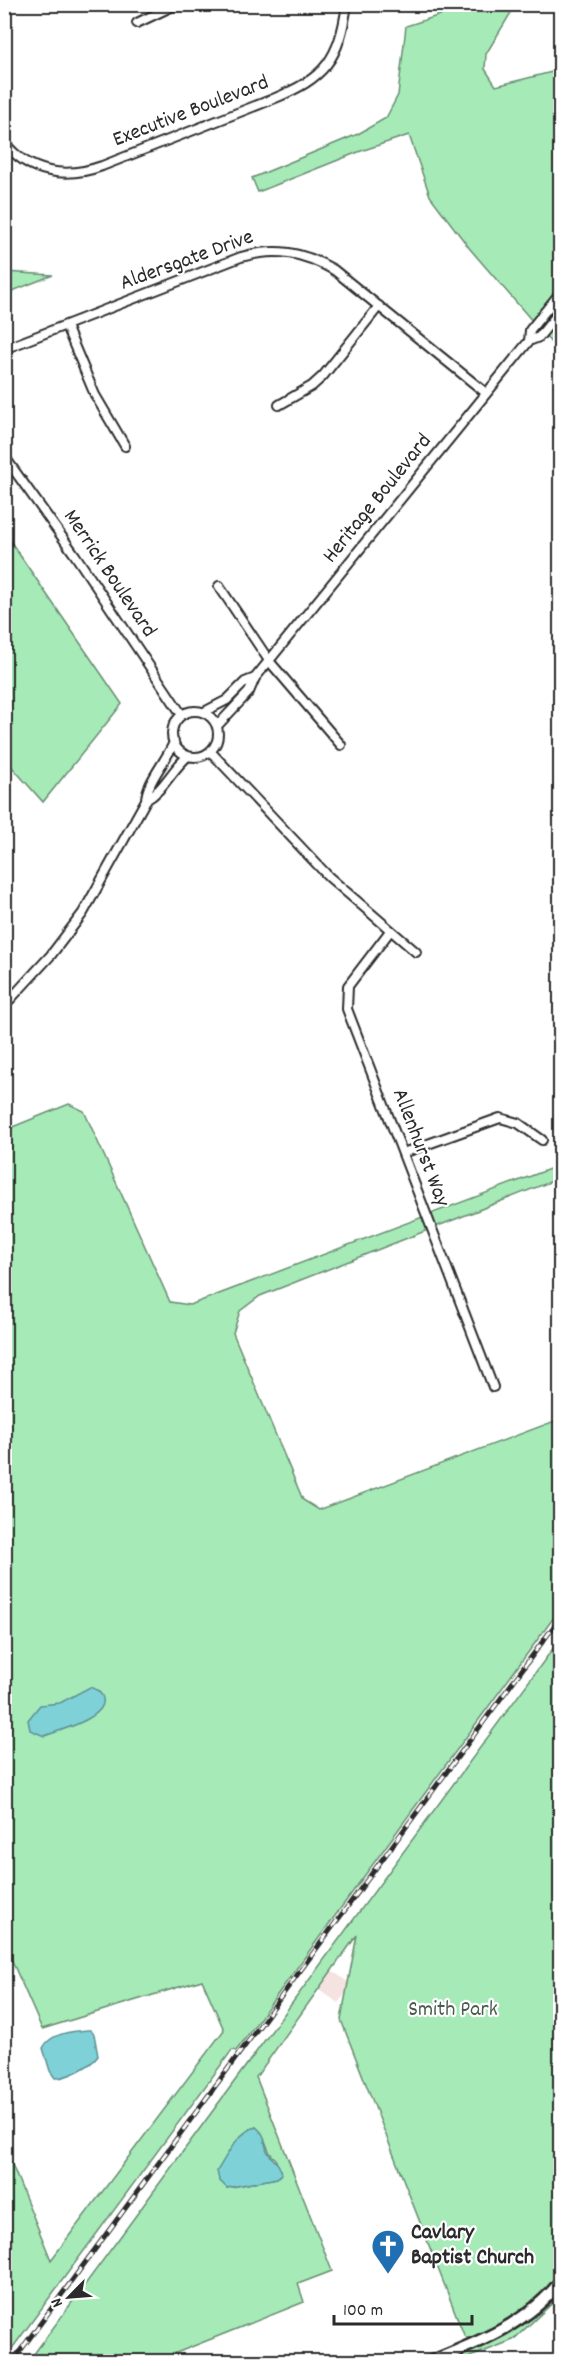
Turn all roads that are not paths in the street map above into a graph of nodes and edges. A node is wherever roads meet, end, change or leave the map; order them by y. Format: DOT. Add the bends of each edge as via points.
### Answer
graph roads {
  1 [pos="177,4"];
  2 [pos="347,4"];
  3 [pos="137,23"];
  4 [pos="4,142"];
  5 [pos="561,294"];
  6 [pos="379,306"];
  7 [pos="561,311"];
  8 [pos="66,326"];
  9 [pos="529,341"];
  10 [pos="4,349"];
  11 [pos="486,393"];
  12 [pos="279,405"];
  13 [pos="125,446"];
  14 [pos="4,456"];
  15 [pos="219,586"];
  16 [pos="270,663"];
  17 [pos="255,678"];
  18 [pos="204,712"];
  19 [pos="182,715"];
  20 [pos="217,726"];
  21 [pos="174,742"];
  22 [pos="341,745"];
  23 [pos="210,752"];
  24 [pos="188,756"];
  25 [pos="146,800"];
  26 [pos="390,931"];
  27 [pos="416,952"];
  28 [pos="4,1006"];
  29 [pos="542,1140"];
  30 [pos="403,1153"];
  31 [pos="493,1387"];
  32 [pos="561,2282"];
  33 [pos="430,2361"];
  1 -- 3 [label="street"];
  2 -- 4 [label="street, Executive Boulevard" via="342,36 326,66 301,88 75,174 41,170 16,155"];
  5 -- 9 [label="street, Heritage Boulevard" via="530,330"];
  6 -- 8 [label="street, Aldersgate Drive" via="316,259 300,253 268,251 241,257"];
  6 -- 11 [label="street, Aldersgate Drive"];
  6 -- 12 [label="street" via="323,376"];
  7 -- 9 [label="street, Heritage Boulevard" via="539,337"];
  8 -- 10 [label="street, Aldersgate Drive"];
  8 -- 13 [label="street" via="92,387"];
  9 -- 11 [label="street, Heritage Boulevard"];
  11 -- 16 [label="street, Heritage Boulevard"];
  14 -- 19 [label="street, Merrick Boulevard"];
  15 -- 16 [label="street"];
  16 -- 17 [label="street, Heritage Boulevard"];
  16 -- 22 [label="street"];
  17 -- 18 [label="street, Heritage Boulevard"];
  17 -- 20 [label="street, Heritage Boulevard" via="249,692"];
  18 -- 19 [label="street"];
  18 -- 20 [label="street"];
  19 -- 21 [label="street" via="173,727"];
  20 -- 23 [label="street" via="218,737"];
  21 -- 24 [label="street"];
  21 -- 25 [label="street" via="146,790"];
  23 -- 24 [label="street"];
  23 -- 26 [label="street" via="329,877"];
  24 -- 25 [label="street" via="155,795"];
  25 -- 28 [label="street" via="83,913"];
  26 -- 27 [label="street"];
  26 -- 30 [label="street, Allenhurst Way" via="354,975 346,996 347,1009"];
  29 -- 30 [label="street" via="518,1123 500,1118"];
  30 -- 31 [label="street, Allenhurst Way"];
  32 -- 33 [label="street" via="544,2301 510,2326"];
}
